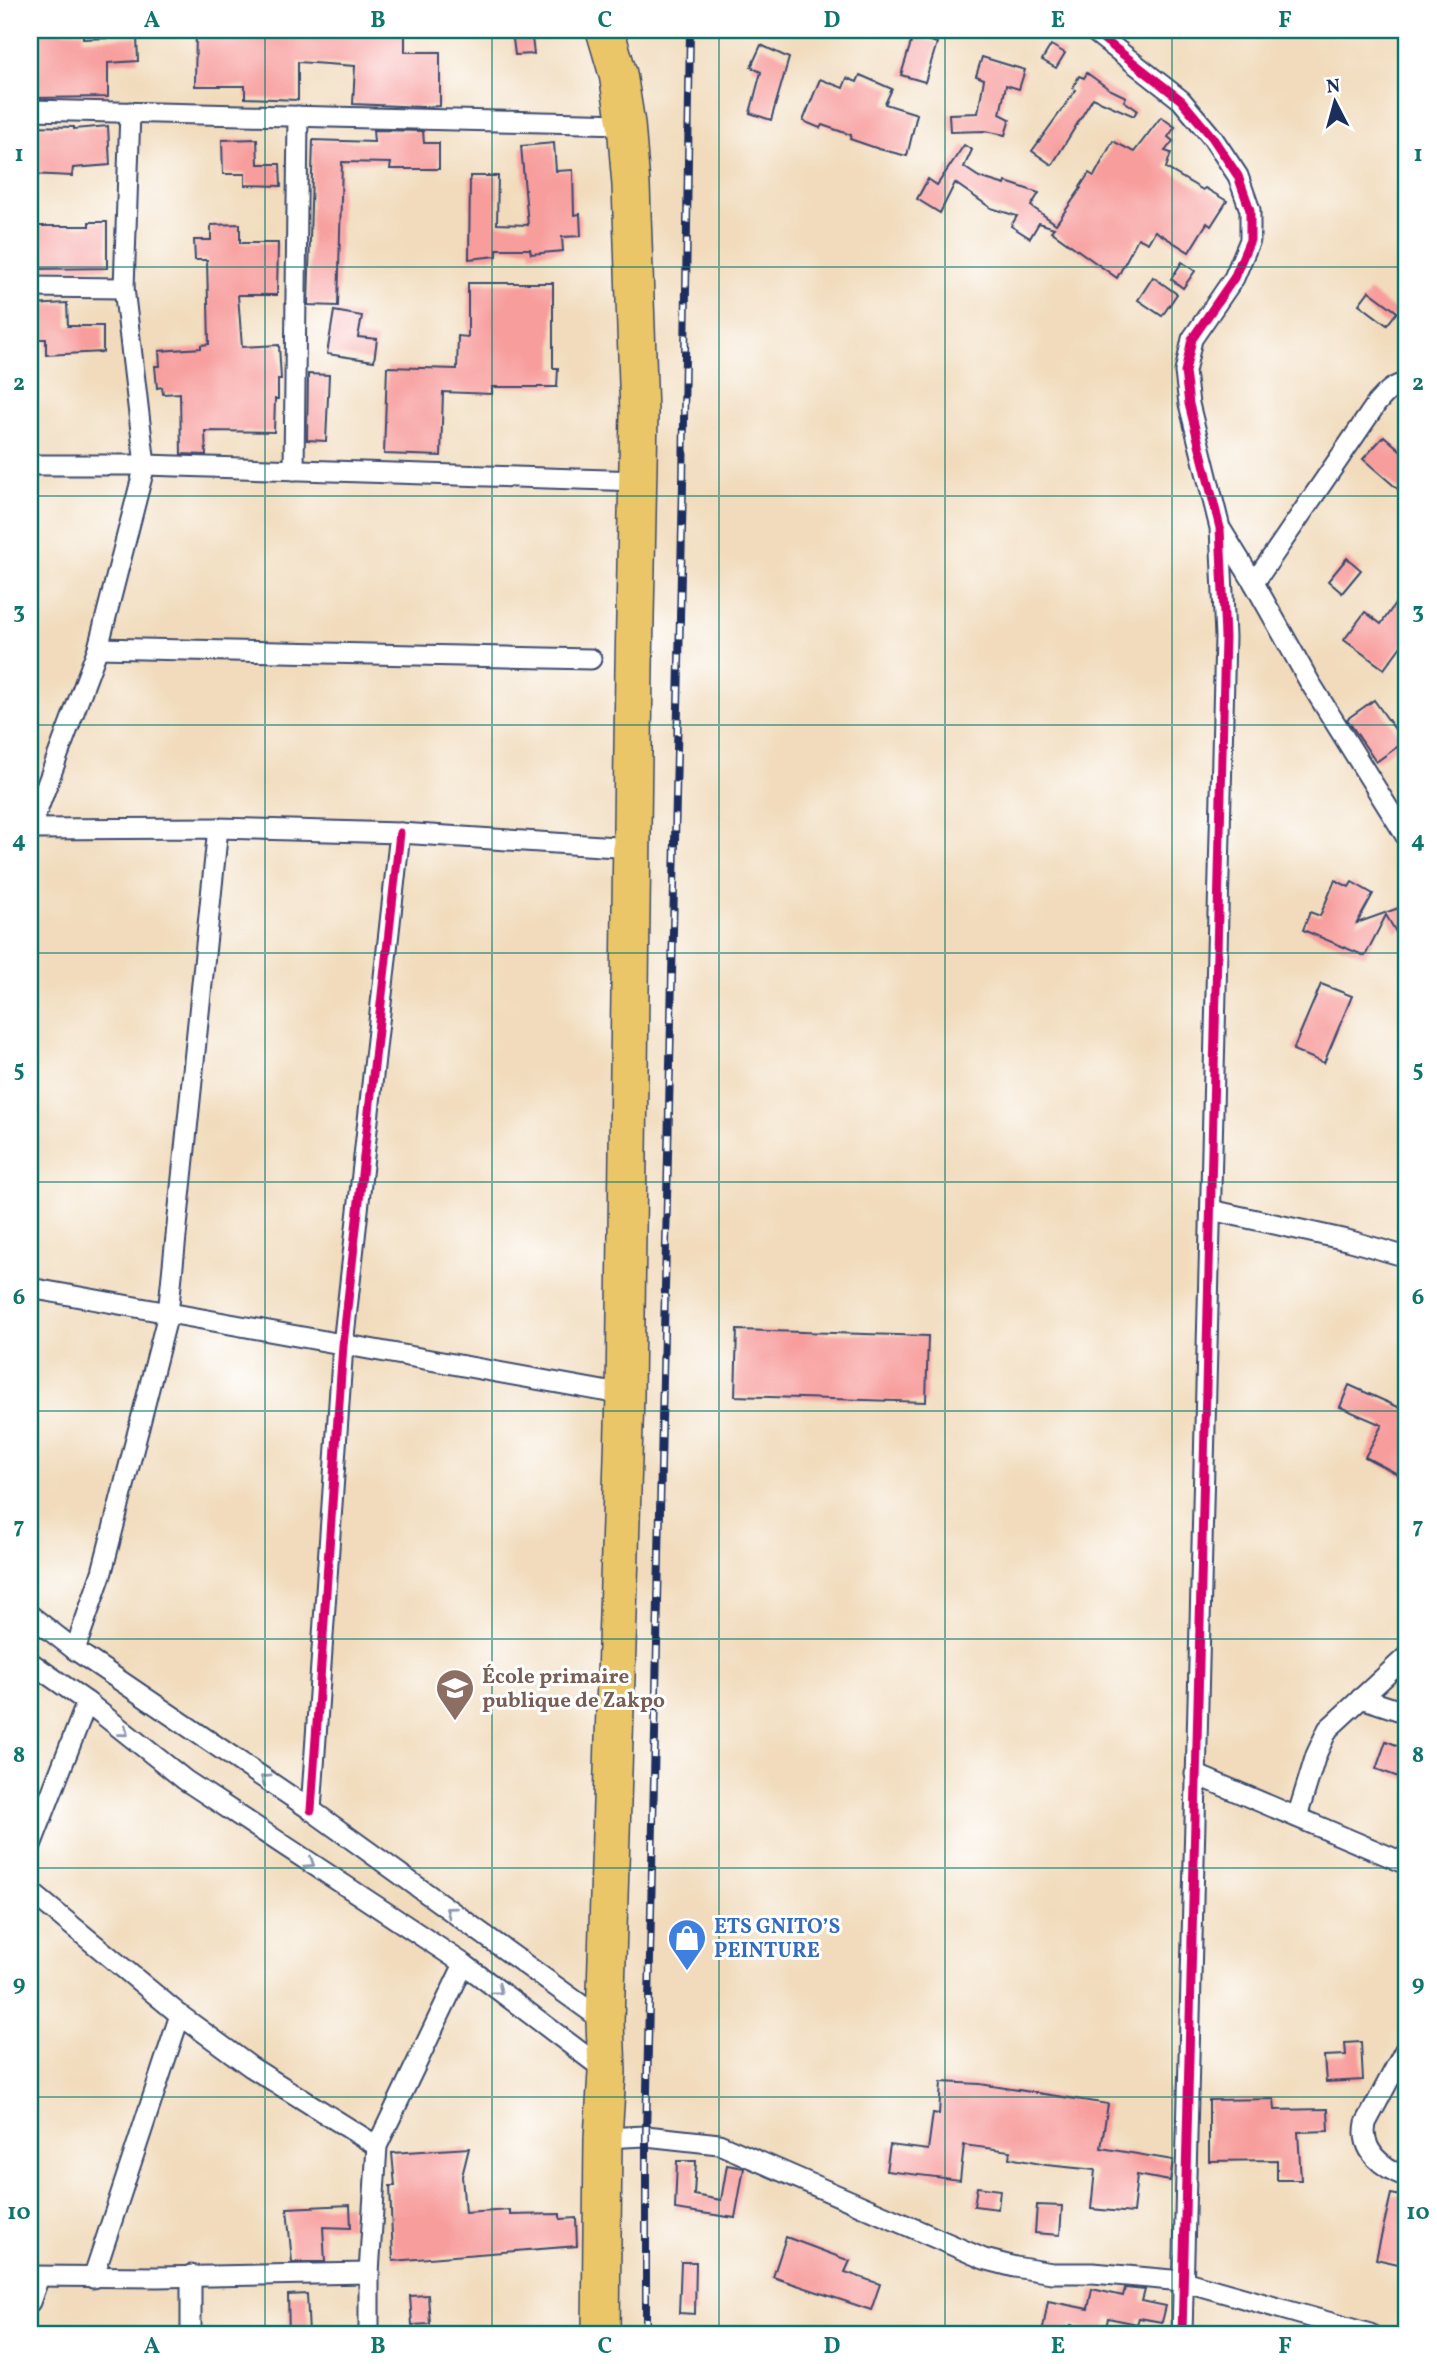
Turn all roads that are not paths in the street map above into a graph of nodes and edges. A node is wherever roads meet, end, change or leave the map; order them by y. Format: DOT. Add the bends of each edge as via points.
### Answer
graph roads {
  1 [pos="605,30"];
  2 [pos="1091,30"];
  3 [pos="30,110"];
  4 [pos="130,112"];
  5 [pos="298,116"];
  6 [pos="626,124"];
  7 [pos="30,287"];
  8 [pos="124,288"];
  9 [pos="1407,384"];
  10 [pos="30,465"];
  11 [pos="145,466"];
  12 [pos="294,470"];
  13 [pos="639,481"];
  14 [pos="1220,528"];
  15 [pos="1254,583"];
  16 [pos="99,648"];
  17 [pos="591,659"];
  18 [pos="218,828"];
  19 [pos="30,829"];
  20 [pos="400,833"];
  21 [pos="1407,838"];
  22 [pos="632,848"];
  23 [pos="1211,1210"];
  24 [pos="1407,1257"];
  25 [pos="30,1287"];
  26 [pos="168,1314"];
  27 [pos="343,1345"];
  28 [pos="625,1395"];
  29 [pos="30,1615"];
  30 [pos="75,1650"];
  31 [pos="1407,1656"];
  32 [pos="30,1662"];
  33 [pos="1361,1698"];
  34 [pos="87,1702"];
  35 [pos="1407,1713"];
  36 [pos="1195,1774"];
  37 [pos="311,1810"];
  38 [pos="1297,1817"];
  39 [pos="30,1848"];
  40 [pos="1407,1864"];
  41 [pos="30,1891"];
  42 [pos="464,1964"];
  43 [pos="180,2015"];
  44 [pos="605,2022"];
  45 [pos="1407,2046"];
  46 [pos="607,2072"];
  47 [pos="603,2138"];
  48 [pos="377,2146"];
  49 [pos="1407,2177"];
  50 [pos="369,2273"];
  51 [pos="191,2275"];
  52 [pos="34,2276"];
  53 [pos="93,2277"];
  54 [pos="1183,2281"];
  55 [pos="30,2302"];
  56 [pos="191,2334"];
  57 [pos="369,2334"];
  58 [pos="601,2334"];
  59 [pos="1182,2334"];
  60 [pos="1370,2334"];
  1 -- 6 [label="highway"];
  2 -- 14 [label="street" via="1181,100 1238,176 1250,210 1250,240 1234,278 1192,339 1185,372"];
  3 -- 4 [label="street"];
  4 -- 5 [label="street"];
  4 -- 8 [label="street"];
  5 -- 6 [label="street"];
  5 -- 12 [label="street"];
  6 -- 13 [label="highway" via="635,248"];
  7 -- 8 [label="street"];
  8 -- 11 [label="street"];
  9 -- 15 [label="street" via="1390,389 1377,403"];
  10 -- 11 [label="street"];
  11 -- 12 [label="street"];
  11 -- 16 [label="street"];
  12 -- 13 [label="street"];
  13 -- 22 [label="highway"];
  14 -- 15 [label="street"];
  14 -- 23 [label="street" via="1225,637"];
  15 -- 21 [label="street"];
  16 -- 17 [label="street"];
  16 -- 19 [label="street"];
  18 -- 19 [label="street"];
  18 -- 20 [label="street"];
  18 -- 26 [label="street"];
  20 -- 22 [label="street"];
  20 -- 27 [label="street"];
  22 -- 28 [label="highway"];
  23 -- 24 [label="street"];
  23 -- 36 [label="street"];
  25 -- 26 [label="street"];
  26 -- 27 [label="street"];
  26 -- 30 [label="street" via="102,1572"];
  27 -- 28 [label="street"];
  27 -- 37 [label="street"];
  28 -- 44 [label="highway"];
  29 -- 30 [label="street"];
  37 -- 30 [label="street, one-way"];
  31 -- 33 [label="street"];
  32 -- 34 [label="street"];
  33 -- 35 [label="street"];
  33 -- 38 [label="street" via="1328,1729"];
  34 -- 39 [label="street"];
  34 -- 42 [label="street, one-way" via="186,1780"];
  36 -- 38 [label="street"];
  36 -- 54 [label="street"];
  44 -- 37 [label="street, one-way"];
  38 -- 40 [label="street"];
  41 -- 43 [label="street"];
  42 -- 46 [label="street, one-way"];
  42 -- 48 [label="street"];
  43 -- 48 [label="street" via="251,2067"];
  43 -- 53 [label="street"];
  44 -- 46 [label="highway"];
  45 -- 49 [label="street" via="1364,2132 1378,2163"];
  46 -- 47 [label="highway"];
  47 -- 54 [label="street" via="646,2136 719,2144 984,2259 1015,2267"];
  47 -- 58 [label="highway"];
  48 -- 50 [label="street"];
  50 -- 51 [label="street"];
  50 -- 57 [label="street"];
  51 -- 53 [label="street"];
  51 -- 56 [label="street"];
  52 -- 53 [label="street"];
  52 -- 55 [label="street"];
  54 -- 59 [label="street"];
  54 -- 60 [label="street"];
}
